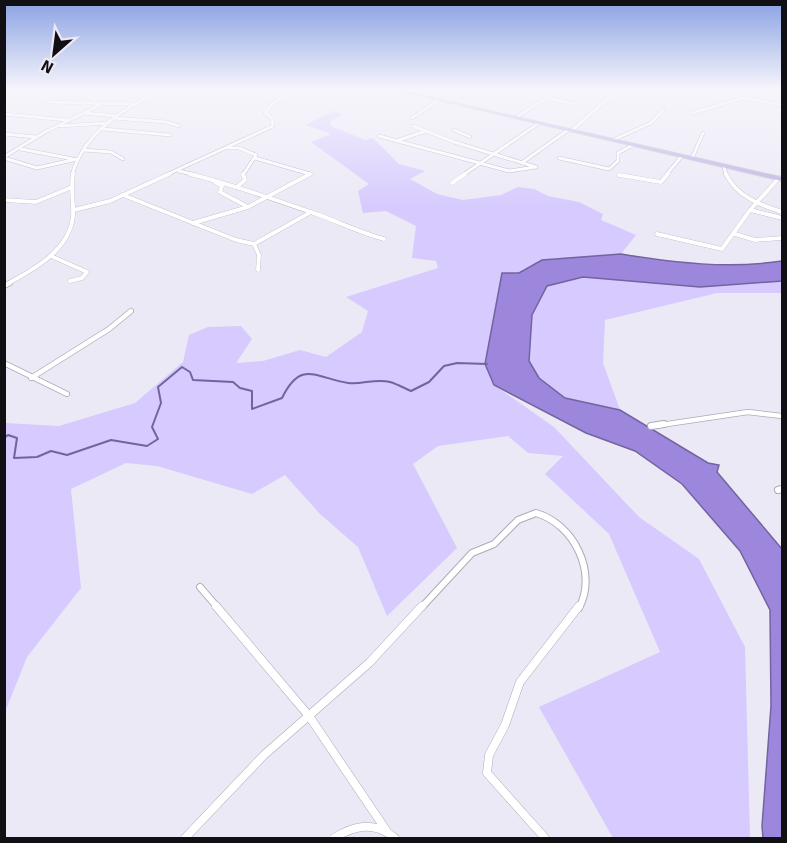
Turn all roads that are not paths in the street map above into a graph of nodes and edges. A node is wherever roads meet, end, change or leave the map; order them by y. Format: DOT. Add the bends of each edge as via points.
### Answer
graph roads {
  1 [pos="51,129"];
  2 [pos="103,129"];
  3 [pos="107,129"];
  4 [pos="266,129"];
  5 [pos="422,129"];
  6 [pos="530,129"];
  7 [pos="568,129"];
  8 [pos="636,129"];
  9 [pos="454,130"];
  10 [pos="571,130"];
  11 [pos="426,131"];
  12 [pos="703,133"];
  13 [pos="4,134"];
  14 [pos="170,135"];
  15 [pos="379,136"];
  16 [pos="36,137"];
  17 [pos="470,137"];
  18 [pos="615,138"];
  19 [pos="396,141"];
  20 [pos="633,145"];
  21 [pos="225,148"];
  22 [pos="21,149"];
  23 [pos="84,150"];
  24 [pos="493,154"];
  25 [pos="682,156"];
  26 [pos="693,156"];
  27 [pos="4,157"];
  28 [pos="255,158"];
  29 [pos="559,158"];
  30 [pos="78,159"];
  31 [pos="123,159"];
  32 [pos="479,162"];
  33 [pos="523,162"];
  34 [pos="724,166"];
  35 [pos="179,171"];
  36 [pos="619,175"];
  37 [pos="781,178"];
  38 [pos="211,179"];
  39 [pos="452,183"];
  40 [pos="72,187"];
  41 [pos="237,188"];
  42 [pos="123,195"];
  43 [pos="264,198"];
  44 [pos="4,200"];
  45 [pos="758,202"];
  46 [pos="248,207"];
  47 [pos="74,210"];
  48 [pos="750,210"];
  49 [pos="311,212"];
  50 [pos="783,212"];
  51 [pos="783,218"];
  52 [pos="193,223"];
  53 [pos="657,234"];
  54 [pos="735,234"];
  55 [pos="783,238"];
  56 [pos="384,239"];
  57 [pos="254,244"];
  58 [pos="51,256"];
  59 [pos="258,270"];
  60 [pos="70,280"];
  61 [pos="4,286"];
  62 [pos="131,311"];
  63 [pos="4,363"];
  64 [pos="31,378"];
  65 [pos="67,394"];
  66 [pos="783,417"];
  67 [pos="651,426"];
  68 [pos="200,586"];
  69 [pos="309,716"];
  70 [pos="386,830"];
  71 [pos="185,838"];
  72 [pos="334,838"];
  73 [pos="395,838"];
  74 [pos="545,838"];
  1 -- 16 [label="street"];
  2 -- 23 [label="street"];
  3 -- 14 [label="street"];
  4 -- 21 [label="street"];
  5 -- 11 [label="street"];
  6 -- 24 [label="street"];
  7 -- 10 [label="main road"];
  8 -- 18 [label="street"];
  9 -- 17 [label="street"];
  10 -- 18 [label="main road"];
  10 -- 20 [label="main road"];
  10 -- 33 [label="street"];
  11 -- 19 [label="street"];
  11 -- 24 [label="street"];
  12 -- 26 [label="street"];
  13 -- 16 [label="street"];
  15 -- 19 [label="street"];
  16 -- 22 [label="street"];
  18 -- 26 [label="main road"];
  19 -- 32 [label="street"];
  20 -- 25 [label="main road"];
  20 -- 29 [label="street" via="618,153 618,161 609,169"];
  21 -- 28 [label="street" via="243,149"];
  21 -- 35 [label="street"];
  22 -- 27 [label="street"];
  22 -- 30 [label="street"];
  23 -- 30 [label="street"];
  23 -- 31 [label="street" via="111,152"];
  24 -- 32 [label="street"];
  24 -- 33 [label="street"];
  25 -- 34 [label="main road"];
  25 -- 36 [label="street" via="661,182"];
  26 -- 37 [label="main road"];
  27 -- 30 [label="street" via="37,168"];
  28 -- 41 [label="street"];
  28 -- 43 [label="street" via="310,174"];
  30 -- 40 [label="street"];
  32 -- 33 [label="street" via="509,171 536,167"];
  32 -- 39 [label="street"];
  34 -- 37 [label="main road"];
  34 -- 45 [label="street" via="731,186"];
  35 -- 38 [label="street"];
  35 -- 42 [label="street"];
  37 -- 45 [label="street"];
  38 -- 41 [label="street"];
  38 -- 46 [label="street" via="222,186 220,192"];
  40 -- 44 [label="street" via="36,202"];
  40 -- 47 [label="street"];
  41 -- 43 [label="street"];
  42 -- 47 [label="street" via="95,207"];
  42 -- 52 [label="street"];
  43 -- 46 [label="street"];
  43 -- 49 [label="street"];
  45 -- 48 [label="street"];
  45 -- 50 [label="street"];
  46 -- 52 [label="street"];
  47 -- 58 [label="street" via="69,233"];
  48 -- 51 [label="street"];
  48 -- 54 [label="street"];
  49 -- 56 [label="street" via="359,233"];
  49 -- 57 [label="street"];
  52 -- 57 [label="street"];
  53 -- 54 [label="street" via="719,250"];
  54 -- 55 [label="street" via="755,240"];
  57 -- 59 [label="street" via="259,255"];
  58 -- 60 [label="street" via="87,272 82,278"];
  58 -- 61 [label="street"];
  62 -- 64 [label="street"];
  63 -- 64 [label="street"];
  64 -- 65 [label="street"];
  66 -- 67 [label="street" via="748,412"];
  68 -- 69 [label="street"];
  69 -- 70 [label="street"];
  69 -- 71 [label="street" via="264,755"];
  69 -- 74 [label="street" via="369,663 472,553 494,544 529,513 554,519 570,538 587,573 585,592 562,634 540,652 516,691 486,768"];
  70 -- 72 [label="street" via="355,826"];
  70 -- 73 [label="street"];
}
